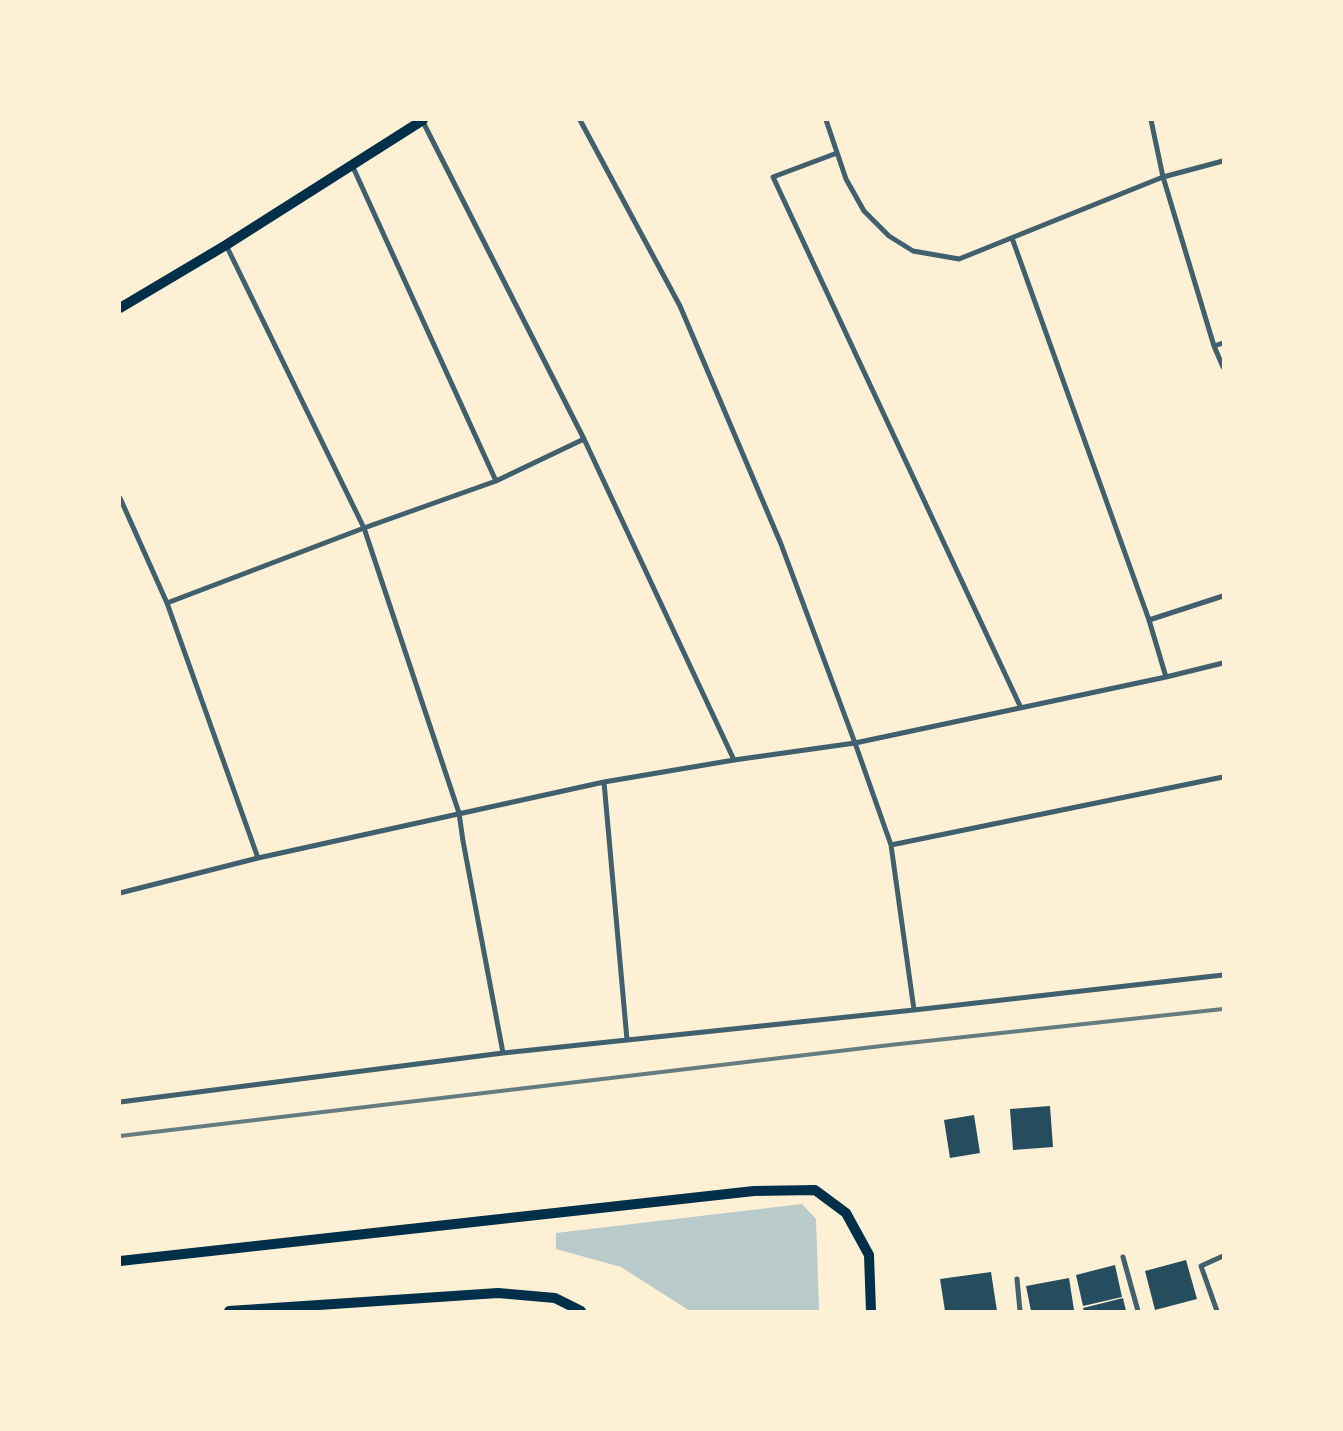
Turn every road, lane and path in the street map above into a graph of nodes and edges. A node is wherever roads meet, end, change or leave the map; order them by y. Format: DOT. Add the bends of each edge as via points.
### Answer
graph roads {
  1 [pos="423,120"];
  2 [pos="580,120"];
  3 [pos="826,120"];
  4 [pos="1150,120"];
  5 [pos="837,152"];
  6 [pos="1223,162"];
  7 [pos="351,164"];
  8 [pos="1163,178"];
  9 [pos="1012,238"];
  10 [pos="226,245"];
  11 [pos="120,308"];
  12 [pos="1223,343"];
  13 [pos="1214,346"];
  14 [pos="1223,367"];
  15 [pos="584,439"];
  16 [pos="496,481"];
  17 [pos="120,498"];
  18 [pos="364,528"];
  19 [pos="1223,596"];
  20 [pos="167,603"];
  21 [pos="1149,620"];
  22 [pos="1223,663"];
  23 [pos="1166,677"];
  24 [pos="1021,708"];
  25 [pos="855,743"];
  26 [pos="734,760"];
  27 [pos="1223,777"];
  28 [pos="604,782"];
  29 [pos="459,814"];
  30 [pos="891,845"];
  31 [pos="258,858"];
  32 [pos="120,893"];
  33 [pos="1223,974"];
  34 [pos="914,1010"];
  35 [pos="627,1040"];
  36 [pos="504,1053"];
  37 [pos="120,1102"];
  38 [pos="1223,1256"];
  39 [pos="1123,1257"];
  40 [pos="120,1261"];
  41 [pos="1017,1279"];
  42 [pos="229,1311"];
  43 [pos="581,1311"];
  44 [pos="871,1311"];
  45 [pos="1020,1311"];
  46 [pos="1138,1311"];
  47 [pos="1217,1311"];
  1 -- 7 [label="main road"];
  1 -- 15 [label="street"];
  2 -- 25 [label="street" via="680,306 782,544"];
  3 -- 5 [label="street"];
  4 -- 8 [label="street"];
  5 -- 9 [label="street" via="846,179 864,211 889,236 913,250 959,260"];
  5 -- 24 [label="street" via="773,177"];
  6 -- 8 [label="street"];
  7 -- 10 [label="main road"];
  7 -- 16 [label="street"];
  8 -- 9 [label="street"];
  8 -- 13 [label="street"];
  9 -- 21 [label="street"];
  10 -- 11 [label="main road"];
  10 -- 18 [label="street"];
  12 -- 13 [label="street"];
  13 -- 14 [label="street"];
  15 -- 16 [label="street"];
  15 -- 26 [label="street"];
  16 -- 18 [label="street"];
  17 -- 20 [label="street"];
  18 -- 20 [label="street"];
  18 -- 29 [label="street"];
  19 -- 21 [label="street"];
  20 -- 31 [label="street"];
  21 -- 23 [label="street"];
  22 -- 23 [label="street"];
  23 -- 24 [label="street"];
  24 -- 25 [label="street"];
  25 -- 26 [label="street"];
  25 -- 30 [label="street"];
  26 -- 28 [label="street"];
  27 -- 30 [label="street"];
  28 -- 29 [label="street"];
  28 -- 35 [label="street"];
  29 -- 31 [label="street"];
  29 -- 36 [label="street"];
  30 -- 34 [label="street"];
  31 -- 32 [label="street"];
  33 -- 34 [label="street"];
  34 -- 35 [label="street"];
  35 -- 36 [label="street"];
  36 -- 37 [label="street"];
  38 -- 47 [label="street" via="1201,1266"];
  39 -- 46 [label="street"];
  40 -- 44 [label="main road" via="754,1191 815,1190 846,1213 869,1255"];
  41 -- 45 [label="street"];
  42 -- 43 [label="main road" via="498,1293 555,1298"];
}
